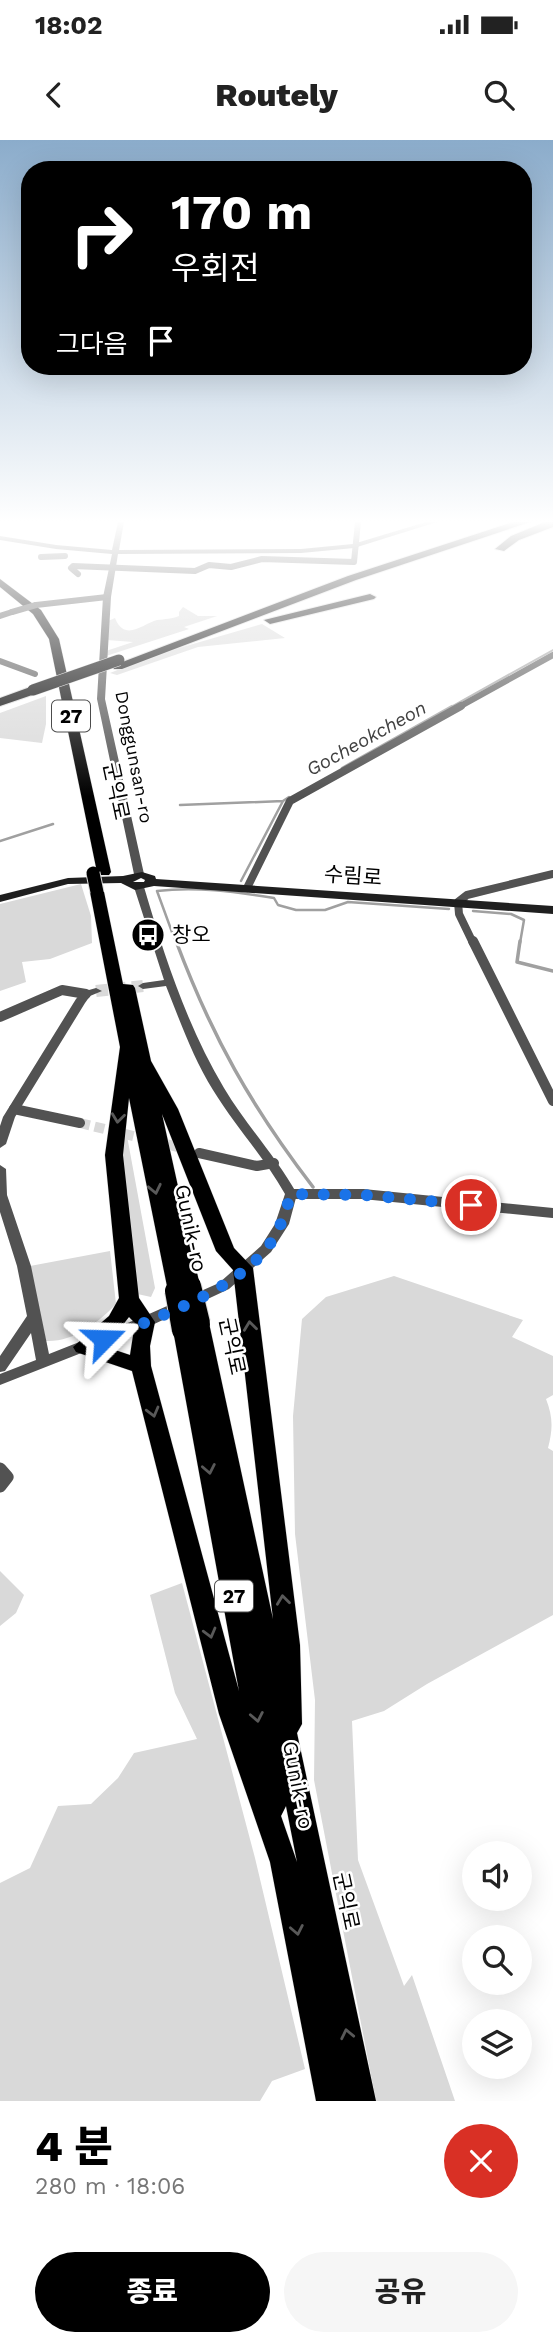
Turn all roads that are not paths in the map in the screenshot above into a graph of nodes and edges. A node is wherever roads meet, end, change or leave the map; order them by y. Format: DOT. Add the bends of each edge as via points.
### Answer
graph roads {
  1 [pos="28,614"];
  2 [pos="38,614"];
  3 [pos="106,614"];
  4 [pos="247,614"];
  5 [pos="258,614"];
  6 [pos="299,614"];
  7 [pos="553,655"];
  8 [pos="142,657"];
  9 [pos="0,661"];
  10 [pos="118,663"];
  11 [pos="35,674"];
  12 [pos="33,693"];
  13 [pos="0,702"];
  14 [pos="0,708"];
  15 [pos="98,873"];
  16 [pos="553,874"];
  17 [pos="139,881"];
  18 [pos="247,888"];
  19 [pos="0,899"];
  20 [pos="458,902"];
  21 [pos="553,910"];
  22 [pos="170,982"];
  23 [pos="143,986"];
  24 [pos="91,993"];
  25 [pos="0,1017"];
  26 [pos="134,1055"];
  27 [pos="553,1101"];
  28 [pos="14,1109"];
  29 [pos="80,1124"];
  30 [pos="1,1137"];
  31 [pos="199,1153"];
  32 [pos="274,1163"];
  33 [pos="0,1173"];
  34 [pos="291,1194"];
  35 [pos="553,1213"];
  36 [pos="243,1268"];
  37 [pos="129,1298"];
  38 [pos="33,1318"];
  39 [pos="145,1322"];
  40 [pos="191,1327"];
  41 [pos="83,1347"];
  42 [pos="44,1363"];
  43 [pos="141,1366"];
  44 [pos="0,1367"];
  45 [pos="0,1380"];
  46 [pos="0,1469"];
  47 [pos="0,1486"];
  48 [pos="289,1766"];
  49 [pos="284,1863"];
  50 [pos="331,2101"];
  51 [pos="361,2101"];
  1 -- 15 [label="highway, 27" via="47,645"];
  2 -- 15 [label="highway, 군익로 / 27" via="54,639"];
  3 -- 17 [label="street, Donggunsan-ro" via="101,699"];
  4 -- 10 [label="highway"];
  5 -- 8 [label="highway"];
  6 -- 8 [label="highway"];
  7 -- 18 [label="street" via="290,801"];
  8 -- 10 [label="highway"];
  9 -- 11 [label="street"];
  10 -- 12 [label="highway"];
  12 -- 13 [label="highway"];
  12 -- 14 [label="highway"];
  15 -- 26 [label="highway, 27, bridge"];
  16 -- 20 [label="street" via="467,895"];
  17 -- 18 [label="main road, 수림로"];
  17 -- 19 [label="main road" via="68,881"];
  17 -- 22 [label="street, Donggunsan-ro"];
  18 -- 20 [label="main road, 수림로"];
  20 -- 21 [label="main road, 수림로"];
  20 -- 27 [label="street" via="459,914"];
  22 -- 23 [label="street"];
  22 -- 32 [label="street, Donggunsan-ro" via="210,1075"];
  24 -- 25 [label="street" via="62,990"];
  24 -- 28 [label="street"];
  26 -- 36 [label="highway" via="169,1110 226,1251"];
  26 -- 37 [label="highway, one-way" via="114,1155"];
  26 -- 40 [label="highway, Gunik-ro / 27, bridge"];
  28 -- 29 [label="street"];
  28 -- 30 [label="street"];
  31 -- 32 [label="street" via="257,1166"];
  32 -- 34 [label="street, Donggunsan-ro"];
  33 -- 38 [label="street" via="1,1195 24,1266"];
  34 -- 35 [label="street" via="363,1195"];
  34 -- 36 [label="street" via="282,1224 266,1249"];
  36 -- 39 [label="street" via="224,1286"];
  48 -- 36 [label="highway, one-way" via="288,1645"];
  37 -- 39 [label="highway"];
  37 -- 41 [label="highway" via="116,1323"];
  38 -- 42 [label="street"];
  38 -- 44 [label="street"];
  39 -- 41 [label="street"];
  39 -- 43 [label="highway"];
  40 -- 48 [label="highway, 군익로 / 27"];
  40 -- 49 [label="highway, Gunik-ro / 27, one-way"];
  41 -- 42 [label="street"];
  41 -- 43 [label="highway"];
  42 -- 45 [label="street"];
  43 -- 49 [label="highway, one-way" via="232,1714"];
  46 -- 47 [label="street" via="7,1477"];
  51 -- 48 [label="highway, 군익로 / 27, one-way"];
  49 -- 50 [label="highway, Gunik-ro / 27, one-way"];
}
